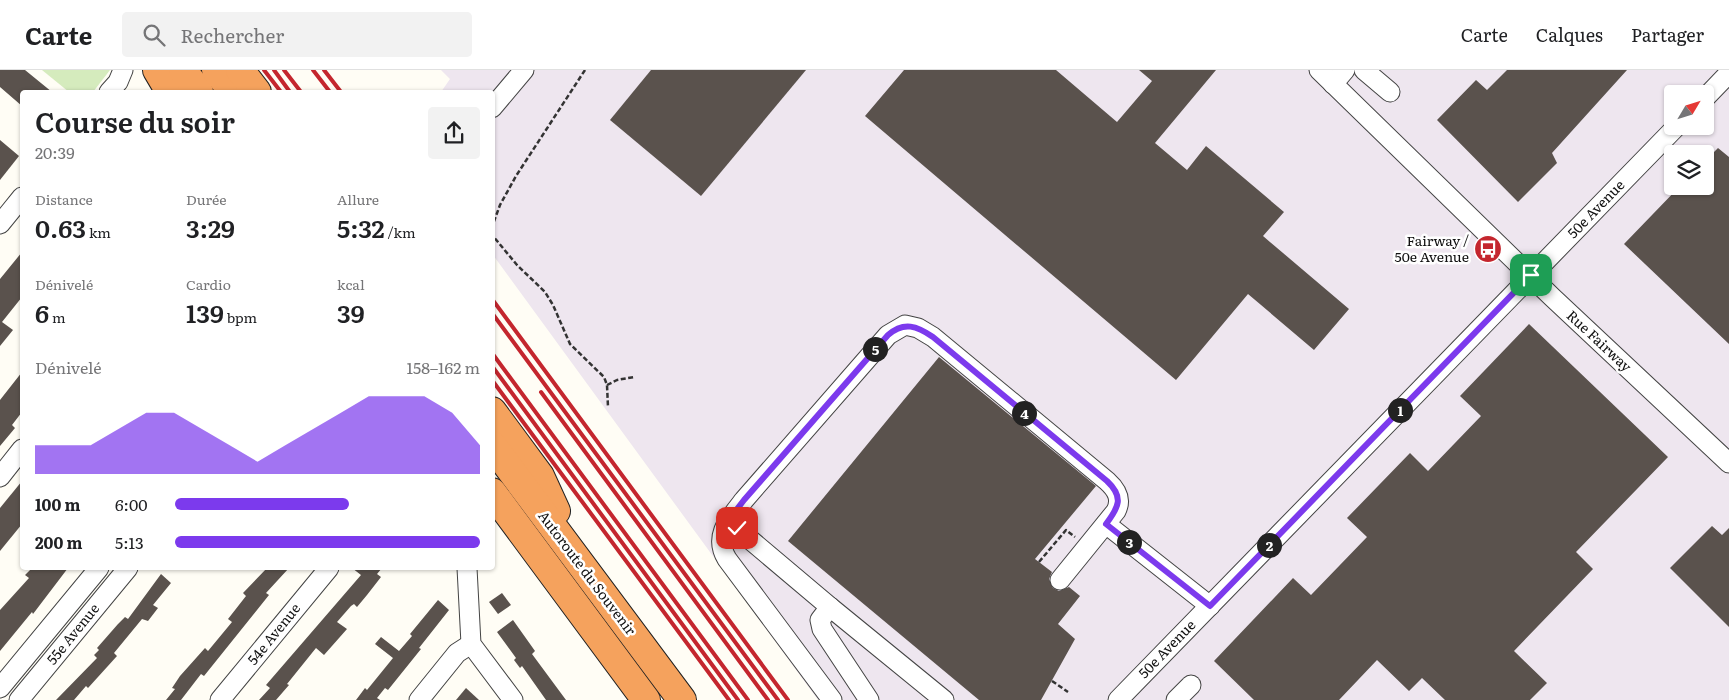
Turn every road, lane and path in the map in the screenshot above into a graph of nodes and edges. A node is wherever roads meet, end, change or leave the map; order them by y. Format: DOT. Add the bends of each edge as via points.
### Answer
graph roads {
  1 [pos="122,70"];
  2 [pos="157,70"];
  3 [pos="182,70"];
  4 [pos="216,70"];
  5 [pos="240,70"];
  6 [pos="524,70"];
  7 [pos="585,70"];
  8 [pos="1320,70"];
  9 [pos="1364,70"];
  10 [pos="1729,73"];
  11 [pos="1339,77"];
  12 [pos="1714,89"];
  13 [pos="111,90"];
  14 [pos="169,90"];
  15 [pos="197,90"];
  16 [pos="231,90"];
  17 [pos="255,90"];
  18 [pos="1390,92"];
  19 [pos="495,104"];
  20 [pos="1668,135"];
  21 [pos="20,199"];
  22 [pos="495,219"];
  23 [pos="0,224"];
  24 [pos="495,238"];
  25 [pos="1531,275"];
  26 [pos="634,377"];
  27 [pos="607,385"];
  28 [pos="608,407"];
  29 [pos="495,414"];
  30 [pos="495,449"];
  31 [pos="20,452"];
  32 [pos="1729,463"];
  33 [pos="0,477"];
  34 [pos="495,496"];
  35 [pos="495,520"];
  36 [pos="728,521"];
  37 [pos="1106,524"];
  38 [pos="1073,536"];
  39 [pos="528,540"];
  40 [pos="1039,562"];
  41 [pos="581,565"];
  42 [pos="97,570"];
  43 [pos="126,570"];
  44 [pos="326,570"];
  45 [pos="467,570"];
  46 [pos="1060,580"];
  47 [pos="1210,606"];
  48 [pos="830,607"];
  49 [pos="471,644"];
  50 [pos="1052,681"];
  51 [pos="1191,685"];
  52 [pos="0,688"];
  53 [pos="1068,692"];
  54 [pos="1122,699"];
  55 [pos="19,700"];
  56 [pos="220,700"];
  57 [pos="418,700"];
  58 [pos="513,700"];
  59 [pos="646,700"];
  60 [pos="682,700"];
  61 [pos="832,700"];
  62 [pos="869,700"];
  63 [pos="944,700"];
  64 [pos="1176,700"];
  1 -- 13 [label="street"];
  2 -- 14 [label="highway"];
  3 -- 15 [label="highway"];
  4 -- 16 [label="highway"];
  5 -- 17 [label="highway"];
  6 -- 19 [label="street"];
  7 -- 22 [label="path" via="516,176"];
  8 -- 11 [label="street, Rue Fairway"];
  9 -- 18 [label="street"];
  10 -- 12 [label="street"];
  11 -- 25 [label="street, Rue Fairway"];
  20 -- 25 [label="street, 50e Avenue"];
  21 -- 23 [label="street"];
  24 -- 27 [label="path" via="545,292 570,344 598,369"];
  25 -- 32 [label="street, Rue Fairway"];
  25 -- 47 [label="street, 50e Avenue"];
  26 -- 27 [label="path"];
  27 -- 28 [label="path"];
  29 -- 41 [label="highway" via="540,476"];
  30 -- 41 [label="highway, Autoroute du Souvenir"];
  31 -- 33 [label="street"];
  34 -- 39 [label="highway, Autoroute du Souvenir"];
  35 -- 39 [label="highway"];
  36 -- 37 [label="street" via="888,335 905,326 918,328 933,337 1113,487 1118,493 1119,505"];
  36 -- 48 [label="street"];
  36 -- 61 [label="street" via="721,535 724,553"];
  37 -- 46 [label="street"];
  37 -- 47 [label="street"];
  38 -- 40 [label="path" via="1066,530"];
  39 -- 59 [label="highway, Autoroute du Souvenir"];
  41 -- 60 [label="highway, Autoroute du Souvenir"];
  42 -- 52 [label="street, 55e Avenue"];
  43 -- 55 [label="street, 55e Avenue"];
  44 -- 56 [label="street, 54e Avenue"];
  45 -- 49 [label="street"];
  47 -- 54 [label="street, 50e Avenue"];
  48 -- 62 [label="street" via="820,620 822,629"];
  48 -- 63 [label="street"];
  49 -- 57 [label="street" via="457,653"];
  49 -- 58 [label="street"];
  50 -- 53 [label="path"];
  51 -- 64 [label="street"];
}
